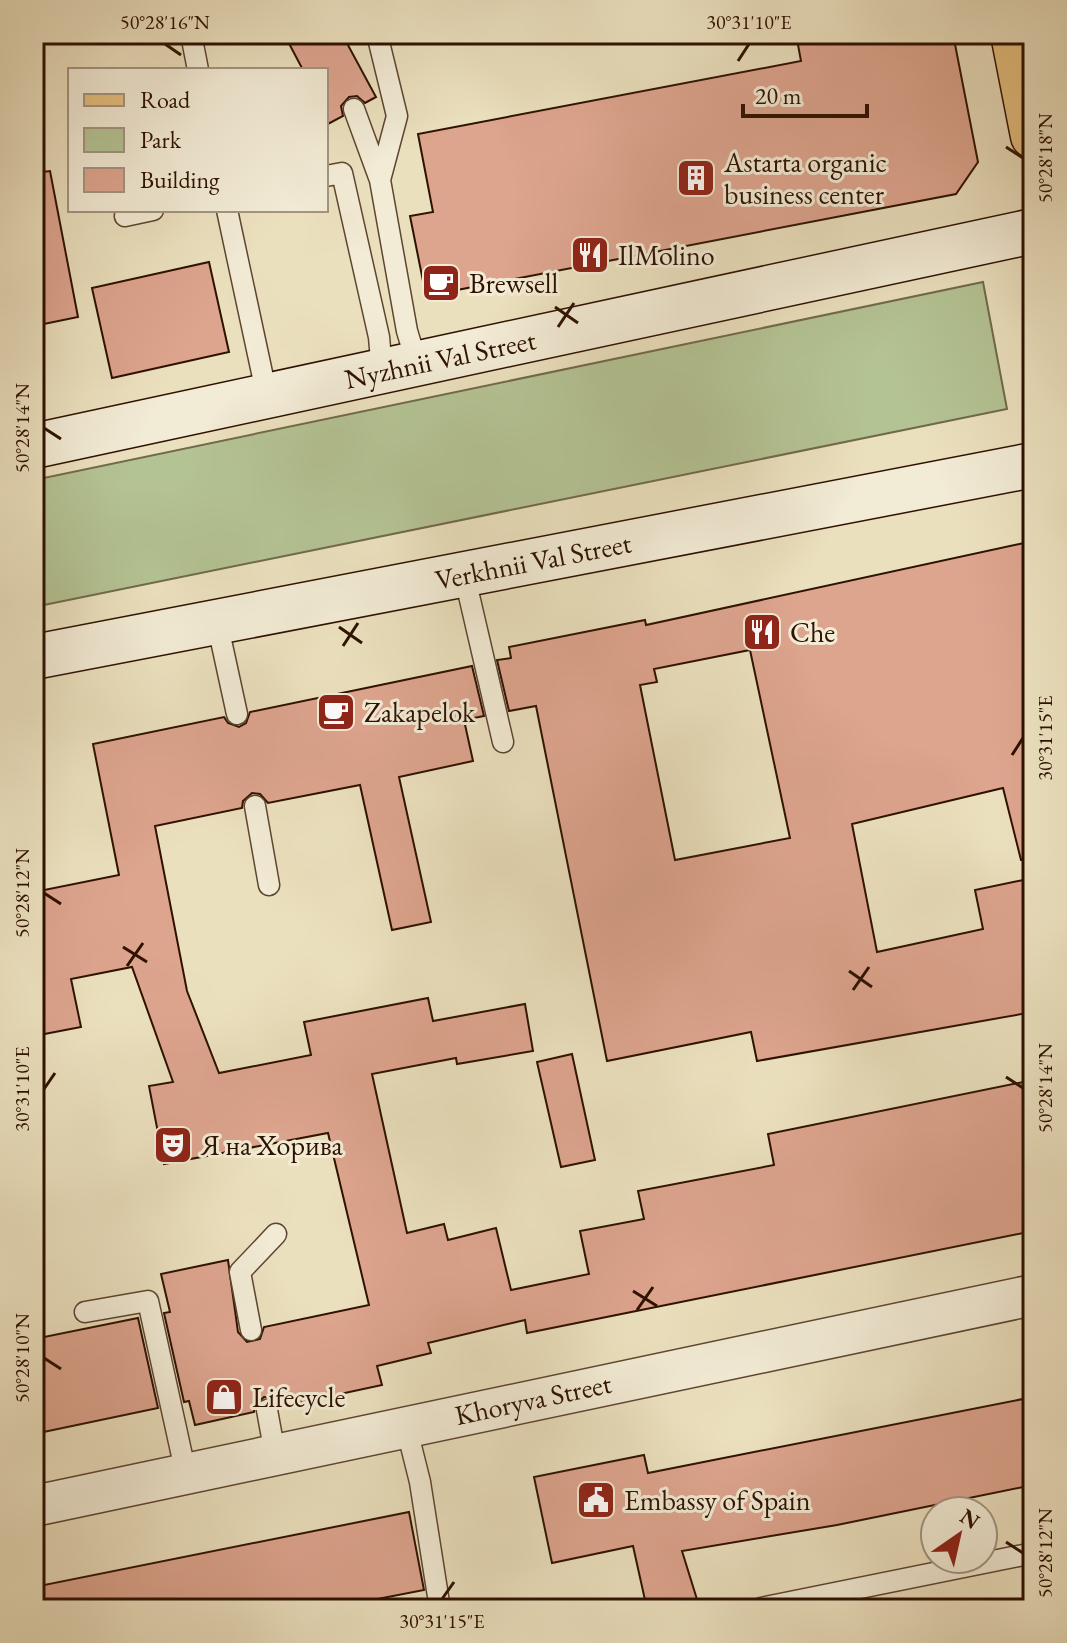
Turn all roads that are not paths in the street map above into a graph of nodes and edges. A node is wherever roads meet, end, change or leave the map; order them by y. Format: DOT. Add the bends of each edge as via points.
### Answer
graph roads {
  1 [pos="191,34"];
  2 [pos="377,34"];
  3 [pos="1013,34"];
  4 [pos="198,68"];
  5 [pos="354,109"];
  6 [pos="1033,136"];
  7 [pos="328,176"];
  8 [pos="380,180"];
  9 [pos="144,212"];
  10 [pos="227,212"];
  11 [pos="125,216"];
  12 [pos="1033,231"];
  13 [pos="400,368"];
  14 [pos="267,396"];
  15 [pos="34,446"];
  16 [pos="1033,465"];
  17 [pos="464,574"];
  18 [pos="217,622"];
  19 [pos="34,657"];
  20 [pos="237,714"];
  21 [pos="503,742"];
  22 [pos="255,806"];
  23 [pos="269,885"];
  24 [pos="276,1234"];
  25 [pos="1033,1295"];
  26 [pos="85,1312"];
  27 [pos="251,1330"];
  28 [pos="267,1410"];
  29 [pos="406,1426"];
  30 [pos="275,1454"];
  31 [pos="186,1474"];
  32 [pos="34,1506"];
  33 [pos="1033,1553"];
  34 [pos="761,1608"];
  35 [pos="440,1609"];
  1 -- 4 [label="lane"];
  2 -- 8 [label="lane" via="397,116"];
  3 -- 6 [label="main road"];
  5 -- 8 [label="lane"];
  7 -- 13 [label="lane" via="342,173 379,337"];
  8 -- 13 [label="lane" via="407,331"];
  9 -- 11 [label="lane"];
  10 -- 14 [label="lane"];
  12 -- 13 [label="main road, Nyzhnii Val Street"];
  13 -- 14 [label="main road, Nyzhnii Val Street"];
  14 -- 15 [label="main road, Nyzhnii Val Street"];
  16 -- 17 [label="main road, Verkhnii Val Street"];
  17 -- 18 [label="main road, Verkhnii Val Street"];
  17 -- 21 [label="lane"];
  18 -- 19 [label="main road, Verkhnii Val Street"];
  18 -- 20 [label="lane"];
  22 -- 23 [label="lane"];
  24 -- 27 [label="lane" via="240,1272"];
  25 -- 29 [label="street, Khoryva Street"];
  26 -- 31 [label="lane" via="148,1301"];
  28 -- 30 [label="lane"];
  29 -- 30 [label="street, Khoryva Street"];
  29 -- 35 [label="lane"];
  30 -- 31 [label="street, Khoryva Street"];
  31 -- 32 [label="street, Khoryva Street"];
  33 -- 34 [label="lane"];
}
